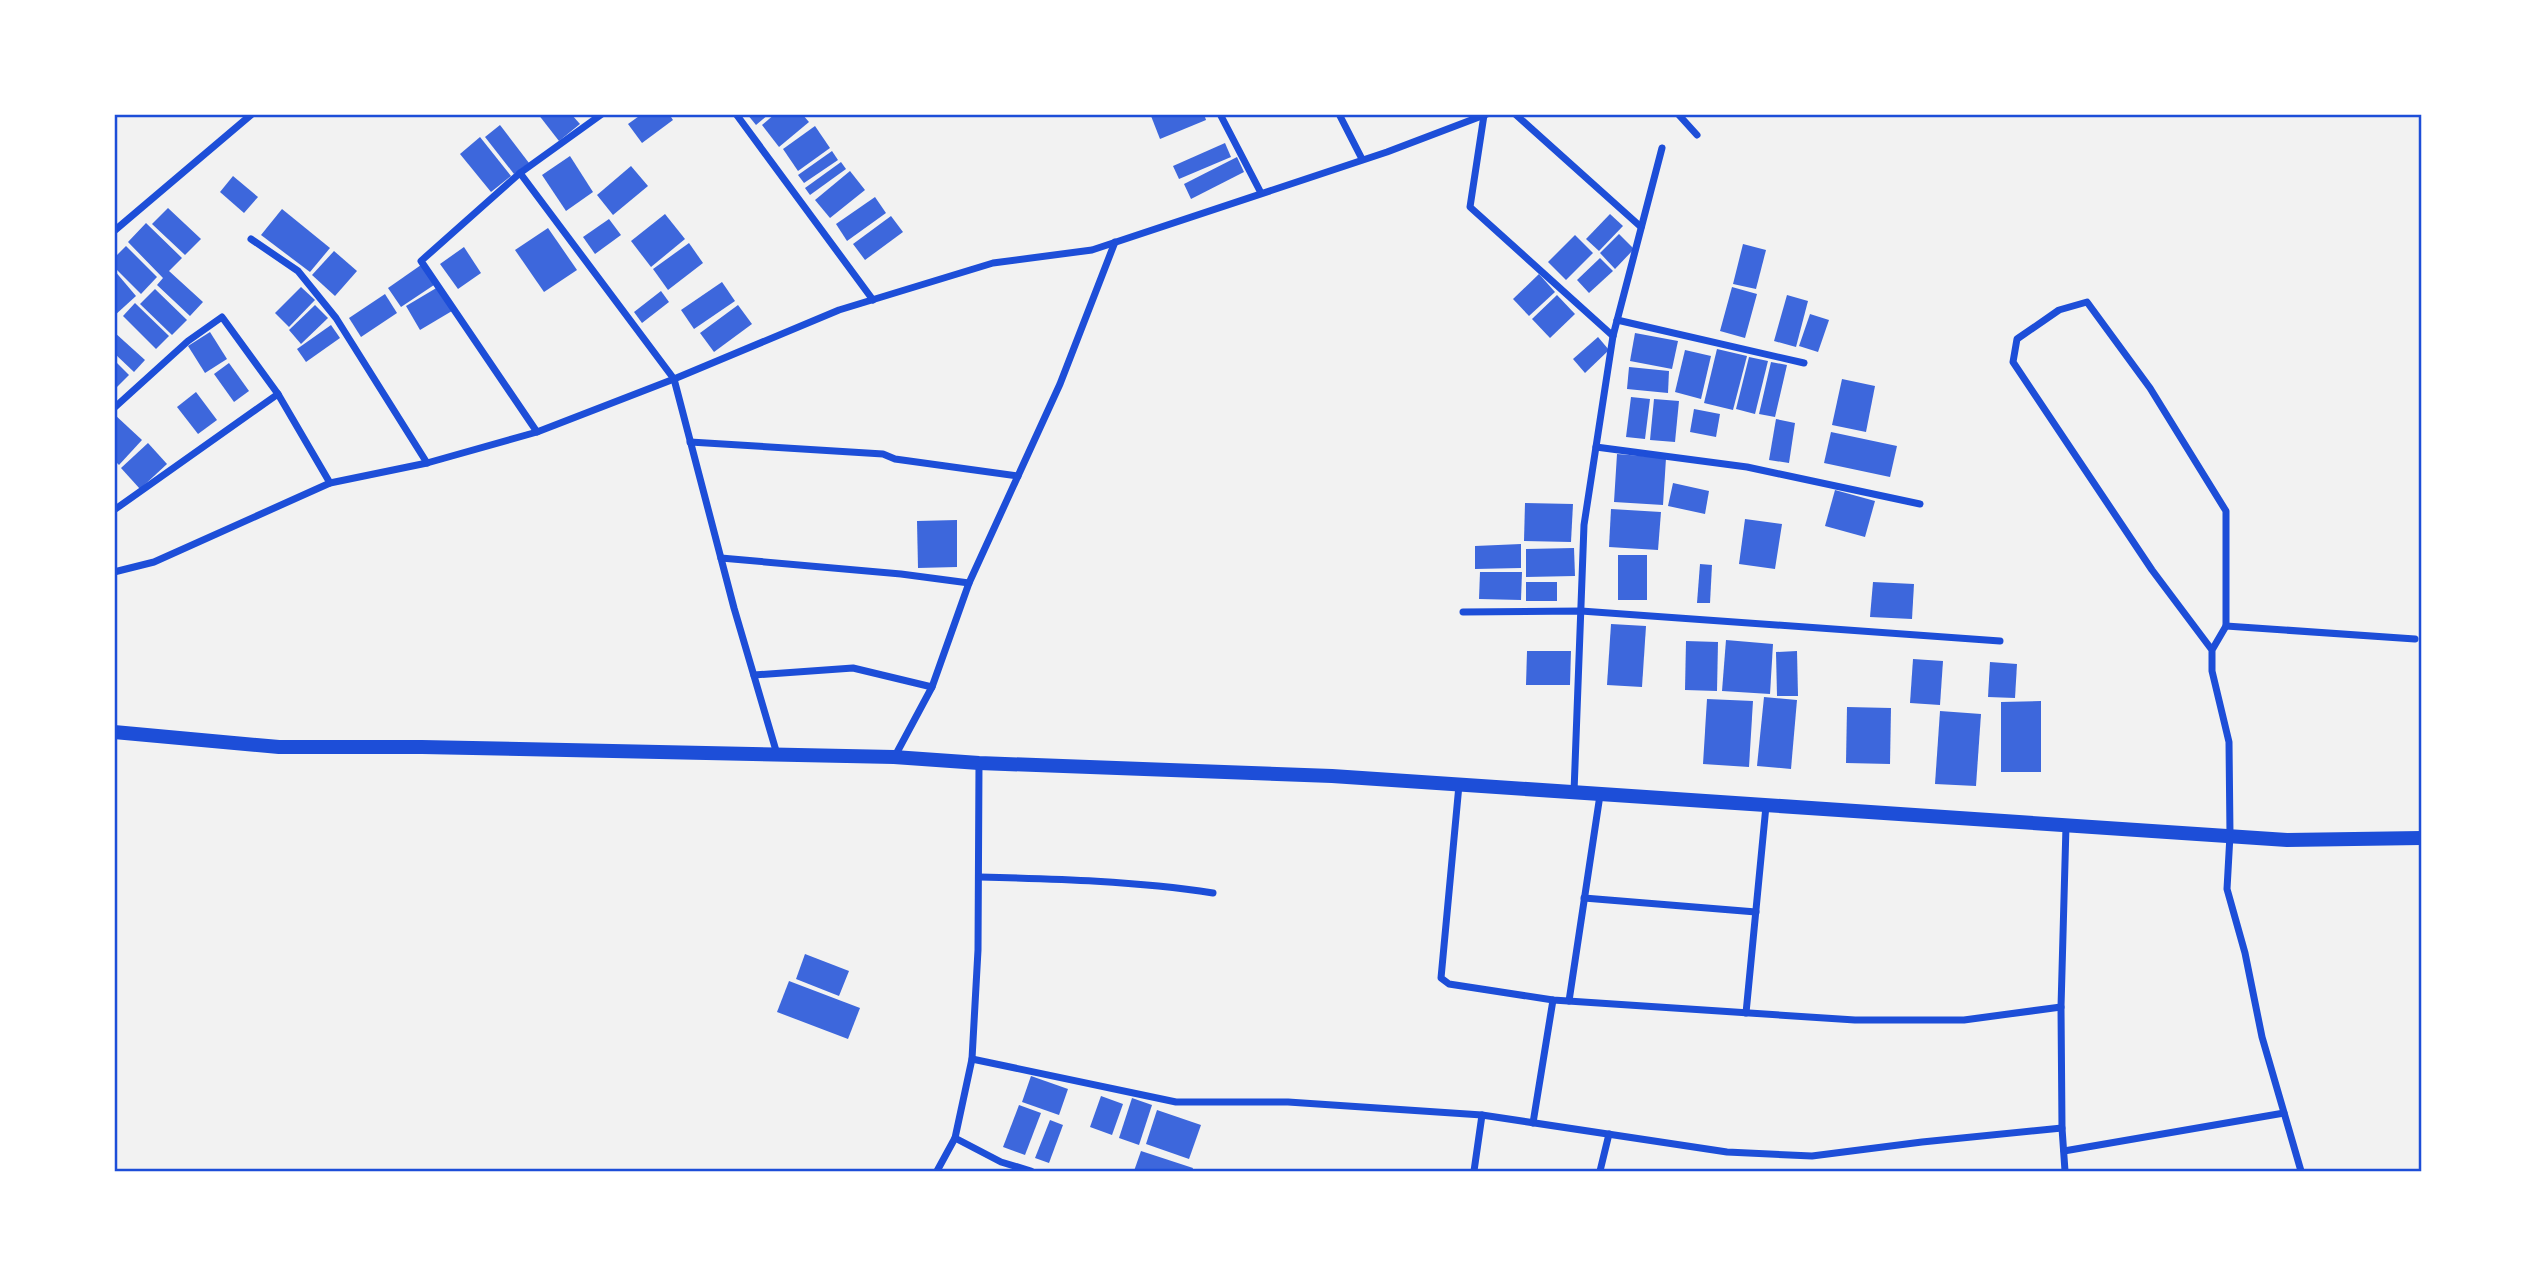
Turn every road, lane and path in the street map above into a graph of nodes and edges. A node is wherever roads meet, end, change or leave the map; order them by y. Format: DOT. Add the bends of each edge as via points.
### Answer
graph roads {
  1 [pos="252,114"];
  2 [pos="602,114"];
  3 [pos="736,114"];
  4 [pos="1220,114"];
  5 [pos="1339,114"];
  6 [pos="1486,114"];
  7 [pos="1515,114"];
  8 [pos="1678,114"];
  9 [pos="1697,135"];
  10 [pos="1662,148"];
  11 [pos="1362,159"];
  12 [pos="520,173"];
  13 [pos="1261,193"];
  14 [pos="1641,227"];
  15 [pos="114,231"];
  16 [pos="251,239"];
  17 [pos="1115,243"];
  18 [pos="873,300"];
  19 [pos="1617,320"];
  20 [pos="1613,336"];
  21 [pos="1804,363"];
  22 [pos="674,379"];
  23 [pos="278,394"];
  24 [pos="114,408"];
  25 [pos="537,432"];
  26 [pos="690,442"];
  27 [pos="1596,447"];
  28 [pos="427,463"];
  29 [pos="1017,475"];
  30 [pos="330,483"];
  31 [pos="1920,504"];
  32 [pos="114,510"];
  33 [pos="721,558"];
  34 [pos="114,572"];
  35 [pos="969,583"];
  36 [pos="1581,611"];
  37 [pos="1463,612"];
  38 [pos="2227,626"];
  39 [pos="2415,639"];
  40 [pos="2000,641"];
  41 [pos="2212,650"];
  42 [pos="754,675"];
  43 [pos="932,687"];
  44 [pos="114,732"];
  45 [pos="777,755"];
  46 [pos="894,757"];
  47 [pos="979,763"];
  48 [pos="1459,785"];
  49 [pos="1574,793"];
  50 [pos="1600,794"];
  51 [pos="1766,806"];
  52 [pos="2066,825"];
  53 [pos="2230,835"];
  54 [pos="2421,838"];
  55 [pos="978,877"];
  56 [pos="1213,892"];
  57 [pos="1584,898"];
  58 [pos="1756,912"];
  59 [pos="1553,1000"];
  60 [pos="1569,1001"];
  61 [pos="2061,1007"];
  62 [pos="1746,1013"];
  63 [pos="972,1059"];
  64 [pos="2284,1113"];
  65 [pos="1482,1115"];
  66 [pos="1533,1123"];
  67 [pos="2062,1128"];
  68 [pos="1609,1134"];
  69 [pos="955,1138"];
  70 [pos="2064,1151"];
  71 [pos="1002,1162"];
  72 [pos="937,1171"];
  73 [pos="998,1171"];
  74 [pos="1031,1171"];
  75 [pos="1475,1171"];
  76 [pos="1600,1171"];
  77 [pos="2065,1171"];
  78 [pos="2301,1171"];
  1 -- 15 [label="street"];
  2 -- 12 [label="street"];
  3 -- 18 [label="street"];
  4 -- 13 [label="street"];
  5 -- 11 [label="street"];
  6 -- 11 [label="street"];
  6 -- 20 [label="street" via="1470,207"];
  7 -- 14 [label="street"];
  8 -- 9 [label="street"];
  10 -- 14 [label="street"];
  11 -- 13 [label="street"];
  12 -- 22 [label="street"];
  12 -- 25 [label="street" via="421,261"];
  13 -- 17 [label="street"];
  14 -- 19 [label="street"];
  16 -- 28 [label="street" via="298,271 336,318"];
  17 -- 18 [label="street" via="993,263"];
  17 -- 29 [label="street" via="1060,384"];
  18 -- 22 [label="street"];
  19 -- 20 [label="street"];
  19 -- 21 [label="street"];
  20 -- 27 [label="street"];
  22 -- 25 [label="street"];
  22 -- 26 [label="street"];
  23 -- 24 [label="street" via="222,317 188,341"];
  23 -- 30 [label="street"];
  23 -- 32 [label="street"];
  25 -- 28 [label="street"];
  26 -- 29 [label="street" via="883,454"];
  26 -- 33 [label="street"];
  27 -- 31 [label="street" via="1747,467"];
  27 -- 36 [label="street" via="1584,525"];
  28 -- 30 [label="street"];
  29 -- 35 [label="street"];
  30 -- 34 [label="street" via="154,562"];
  33 -- 35 [label="street"];
  33 -- 42 [label="street"];
  35 -- 43 [label="street"];
  36 -- 37 [label="street"];
  36 -- 40 [label="street"];
  36 -- 49 [label="street"];
  38 -- 39 [label="street"];
  38 -- 41 [label="street"];
  38 -- 41 [label="street" via="2226,510 2150,388 2087,302 2059,310 2017,339 2013,362 2152,570"];
  41 -- 53 [label="street" via="2212,671 2228,742"];
  42 -- 43 [label="street" via="853,668"];
  42 -- 45 [label="street"];
  43 -- 46 [label="street"];
  44 -- 45 [label="main road" via="279,747"];
  45 -- 46 [label="main road"];
  46 -- 47 [label="main road"];
  47 -- 48 [label="main road"];
  47 -- 55 [label="street"];
  48 -- 49 [label="main road"];
  48 -- 59 [label="street" via="1441,978 1449,984"];
  49 -- 50 [label="main road"];
  50 -- 51 [label="main road"];
  50 -- 57 [label="street"];
  51 -- 52 [label="main road"];
  51 -- 58 [label="street"];
  52 -- 53 [label="main road"];
  52 -- 61 [label="street"];
  53 -- 54 [label="main road" via="2287,840"];
  53 -- 64 [label="street" via="2227,889"];
  55 -- 56 [label="street"];
  55 -- 63 [label="street"];
  57 -- 58 [label="street"];
  57 -- 60 [label="street"];
  58 -- 62 [label="street"];
  59 -- 60 [label="street"];
  59 -- 66 [label="street"];
  60 -- 62 [label="street"];
  61 -- 62 [label="street" via="1964,1020"];
  61 -- 67 [label="street"];
  63 -- 65 [label="street" via="1176,1102 1287,1102"];
  63 -- 69 [label="street"];
  64 -- 70 [label="street"];
  64 -- 78 [label="street"];
  65 -- 66 [label="street"];
  65 -- 75 [label="street"];
  66 -- 68 [label="street"];
  67 -- 68 [label="street" via="1812,1156 1727,1152"];
  67 -- 70 [label="street"];
  68 -- 76 [label="street"];
  69 -- 71 [label="street"];
  69 -- 72 [label="street"];
  70 -- 77 [label="street"];
  71 -- 73 [label="street"];
  71 -- 74 [label="street"];
}
